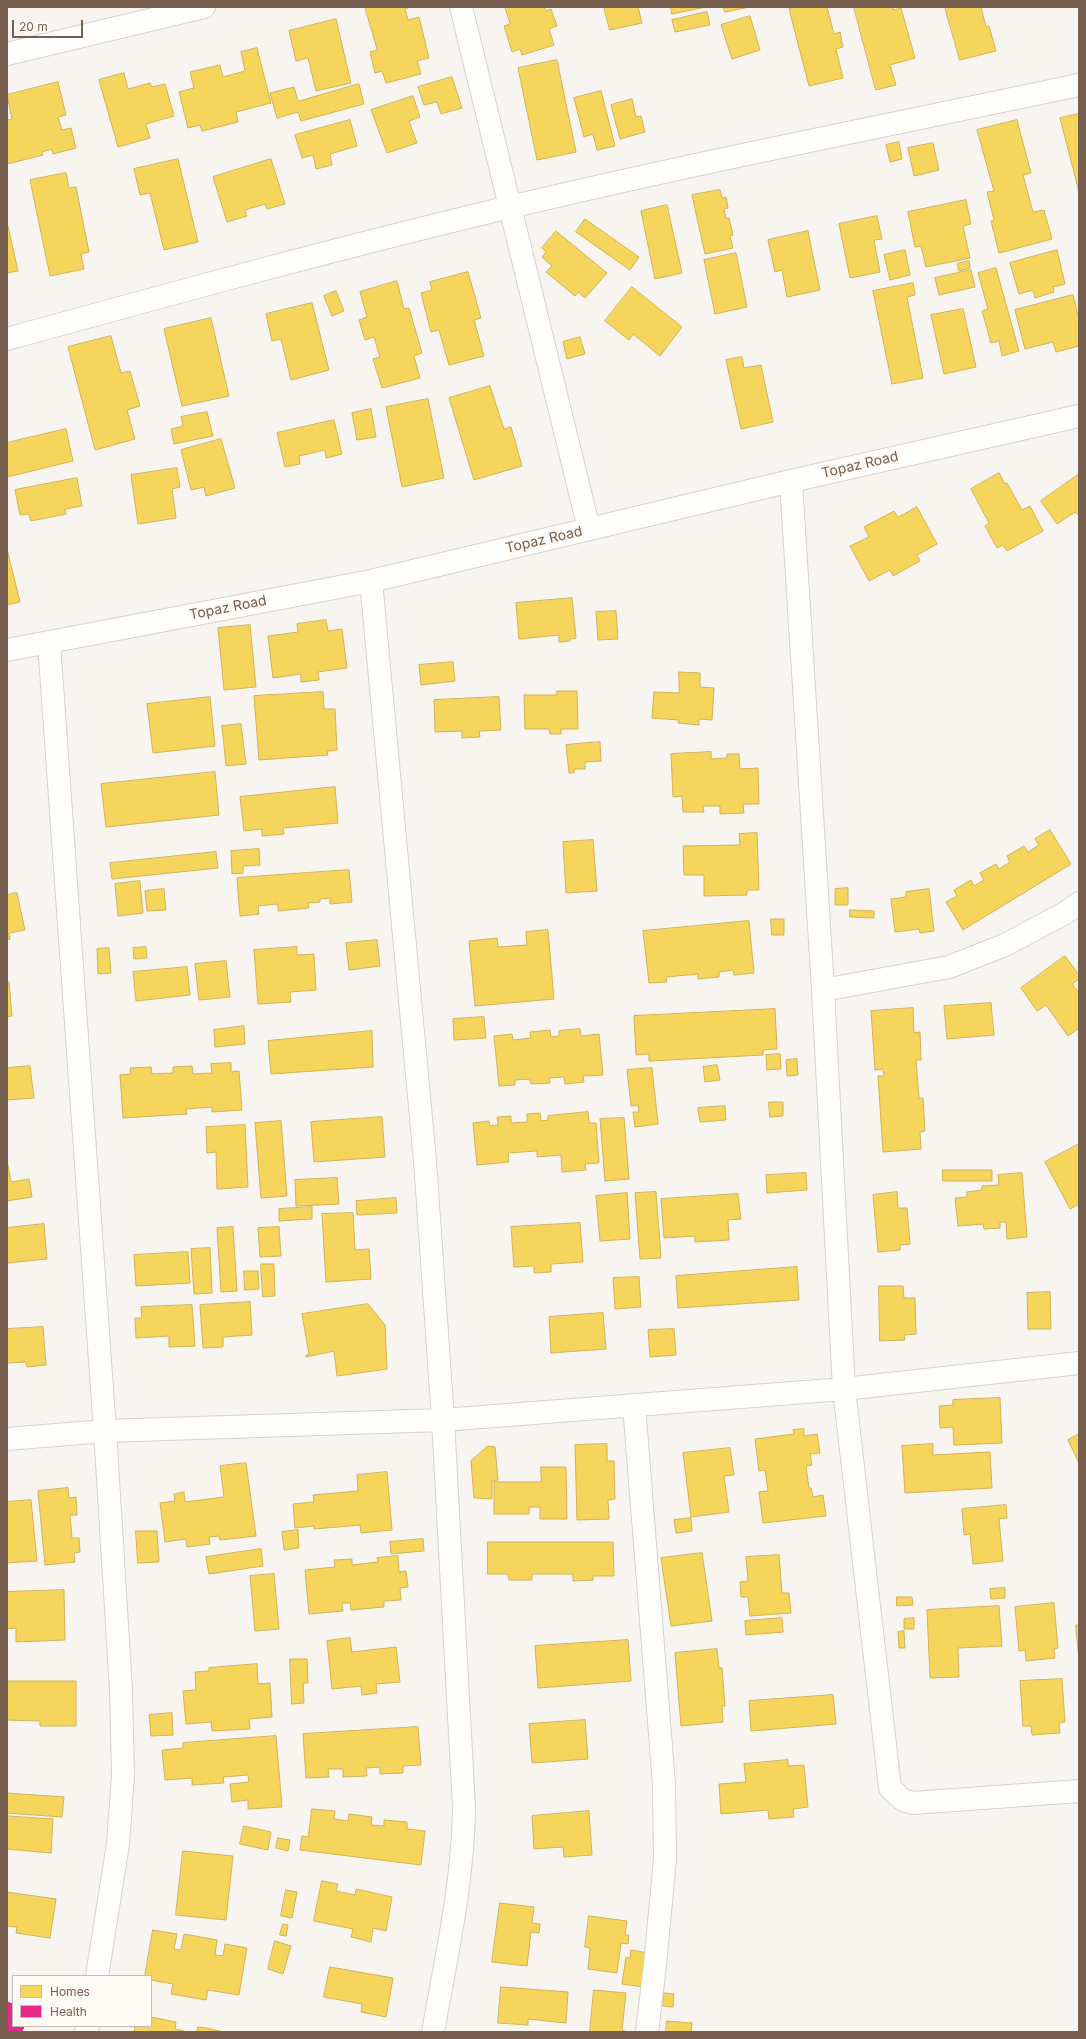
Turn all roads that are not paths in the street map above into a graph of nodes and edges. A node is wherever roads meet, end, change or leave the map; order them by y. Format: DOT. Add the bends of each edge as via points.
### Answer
graph roads {
  1 [pos="204,7"];
  2 [pos="461,7"];
  3 [pos="7,54"];
  4 [pos="1079,85"];
  5 [pos="510,207"];
  6 [pos="7,339"];
  7 [pos="1079,416"];
  8 [pos="791,480"];
  9 [pos="589,529"];
  10 [pos="371,581"];
  11 [pos="49,643"];
  12 [pos="7,650"];
  13 [pos="1079,903"];
  14 [pos="823,990"];
  15 [pos="1079,1363"];
  16 [pos="844,1389"];
  17 [pos="634,1405"];
  18 [pos="443,1420"];
  19 [pos="105,1431"];
  20 [pos="7,1439"];
  21 [pos="1079,1791"];
  22 [pos="97,1975"];
  23 [pos="433,2032"];
  24 [pos="647,2032"];
  1 -- 3 [label="street"];
  2 -- 5 [label="street"];
  4 -- 5 [label="street"];
  5 -- 6 [label="street"];
  5 -- 9 [label="street"];
  7 -- 8 [label="street, Topaz Road"];
  8 -- 9 [label="street, Topaz Road"];
  8 -- 14 [label="street"];
  9 -- 10 [label="street, Topaz Road"];
  10 -- 11 [label="street, Topaz Road"];
  10 -- 18 [label="street" via="425,1161"];
  11 -- 12 [label="street, Topaz Road"];
  11 -- 19 [label="street"];
  13 -- 14 [label="street" via="1005,945 949,967"];
  14 -- 16 [label="street"];
  15 -- 16 [label="street"];
  16 -- 17 [label="street"];
  16 -- 21 [label="street" via="890,1788 903,1800 913,1803"];
  17 -- 18 [label="street"];
  17 -- 24 [label="street" via="664,1785 665,1859"];
  18 -- 19 [label="street"];
  18 -- 23 [label="street" via="464,1842"];
  19 -- 20 [label="street"];
  19 -- 22 [label="street" via="123,1776 118,1844"];
}
